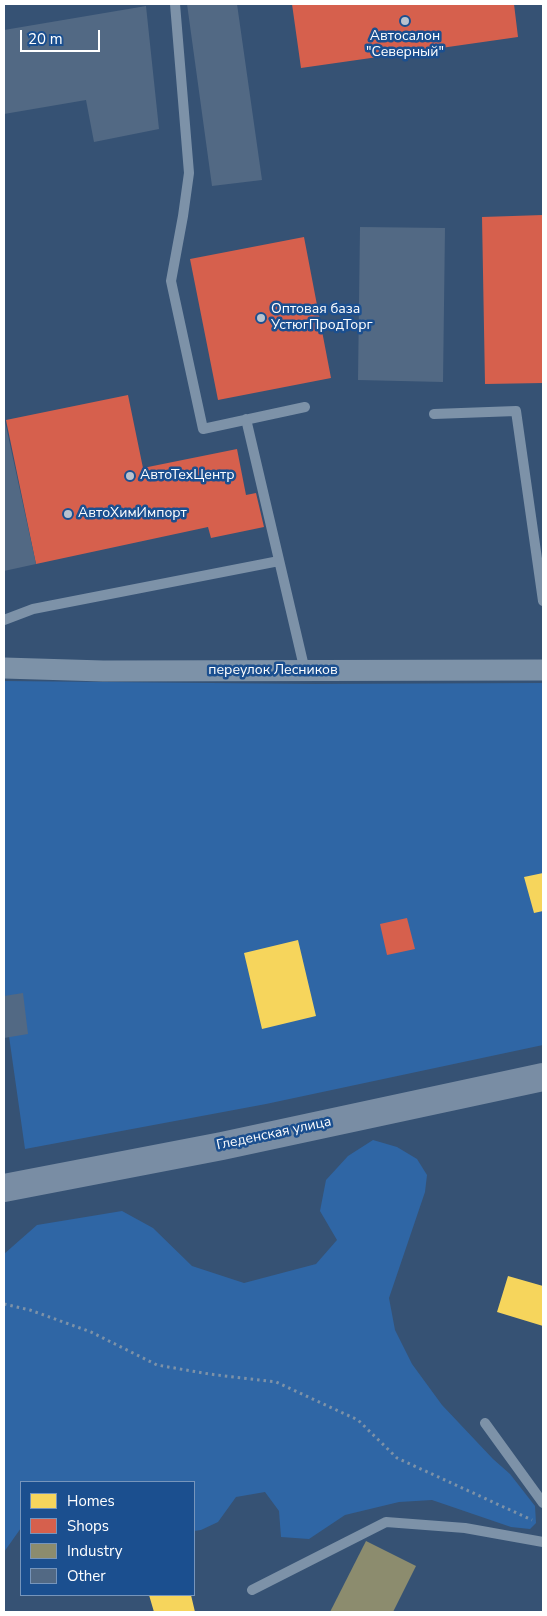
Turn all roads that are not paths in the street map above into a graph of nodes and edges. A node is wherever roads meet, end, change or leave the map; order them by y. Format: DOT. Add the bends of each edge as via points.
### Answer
graph roads {
  1 [pos="175,4"];
  2 [pos="305,407"];
  3 [pos="434,414"];
  4 [pos="246,419"];
  5 [pos="279,560"];
  6 [pos="543,601"];
  7 [pos="4,620"];
  8 [pos="4,668"];
  9 [pos="543,670"];
  10 [pos="305,671"];
  11 [pos="543,1077"];
  12 [pos="4,1188"];
  13 [pos="485,1422"];
  14 [pos="543,1503"];
  15 [pos="543,1542"];
  16 [pos="252,1590"];
  1 -- 4 [label="lane" via="189,173 171,281 203,429"];
  2 -- 4 [label="lane"];
  3 -- 6 [label="lane" via="516,411"];
  4 -- 5 [label="lane"];
  5 -- 7 [label="lane" via="33,610"];
  5 -- 10 [label="lane"];
  8 -- 10 [label="street, переулок Лесников"];
  9 -- 10 [label="street, переулок Лесников"];
  11 -- 12 [label="main road, Гледенская улица" via="222,1146"];
  13 -- 14 [label="lane"];
  15 -- 16 [label="lane" via="465,1528 386,1522"];
}
